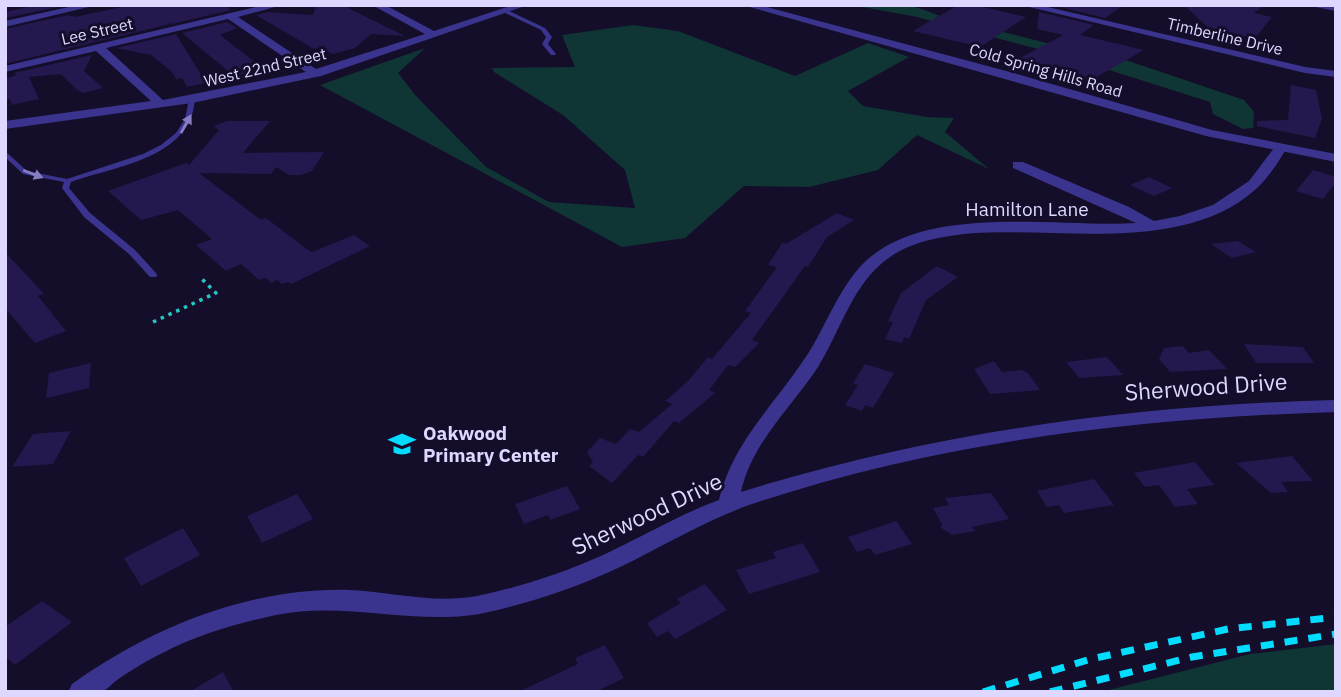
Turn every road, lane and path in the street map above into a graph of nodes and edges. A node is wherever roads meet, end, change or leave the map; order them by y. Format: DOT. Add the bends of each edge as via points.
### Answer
graph roads {
  1 [pos="92,5"];
  2 [pos="277,5"];
  3 [pos="377,5"];
  4 [pos="523,5"];
  5 [pos="748,5"];
  6 [pos="1026,5"];
  7 [pos="1310,5"];
  8 [pos="1336,8"];
  9 [pos="505,11"];
  10 [pos="230,16"];
  11 [pos="5,24"];
  12 [pos="433,34"];
  13 [pos="98,47"];
  14 [pos="552,54"];
  15 [pos="5,69"];
  16 [pos="317,74"];
  17 [pos="1336,74"];
  18 [pos="192,99"];
  19 [pos="161,104"];
  20 [pos="5,125"];
  21 [pos="169,144"];
  22 [pos="1279,151"];
  23 [pos="5,153"];
  24 [pos="1336,158"];
  25 [pos="1018,165"];
  26 [pos="68,181"];
  27 [pos="1151,225"];
  28 [pos="153,275"];
  29 [pos="201,278"];
  30 [pos="153,322"];
  31 [pos="1336,406"];
  32 [pos="728,504"];
  33 [pos="81,692"];
  1 -- 11 [label="street"];
  2 -- 10 [label="street, Lee Street"];
  3 -- 12 [label="street"];
  4 -- 9 [label="street, West 22nd Street"];
  5 -- 22 [label="street, Cold Spring Hills Road"];
  6 -- 17 [label="street, Timberline Drive"];
  7 -- 8 [label="street"];
  9 -- 12 [label="street, West 22nd Street"];
  9 -- 14 [label="lane" via="543,29 549,37 546,48"];
  10 -- 13 [label="street, Lee Street"];
  10 -- 16 [label="street"];
  12 -- 16 [label="street, West 22nd Street"];
  13 -- 15 [label="street, Lee Street"];
  13 -- 19 [label="street"];
  16 -- 18 [label="street, West 22nd Street"];
  18 -- 19 [label="street, West 22nd Street"];
  21 -- 18 [label="lane, one-way" via="187,125"];
  19 -- 20 [label="street, West 22nd Street"];
  21 -- 26 [label="lane"];
  22 -- 24 [label="street, Cold Spring Hills Road"];
  22 -- 27 [label="street, Hamilton Lane" via="1249,188 1225,202 1200,215"];
  23 -- 26 [label="lane, one-way" via="25,173"];
  25 -- 27 [label="street"];
  26 -- 28 [label="lane" via="67,194"];
  27 -- 32 [label="street, Hamilton Lane" via="975,228 919,237 887,252 865,271 810,366 738,467"];
  29 -- 30 [label="path" via="216,293"];
  31 -- 32 [label="street, Sherwood Drive" via="1199,413 1038,431 858,467"];
  32 -- 33 [label="street, Sherwood Drive" via="547,588 470,607 405,607 348,600 287,604 216,620 136,655"];
}
